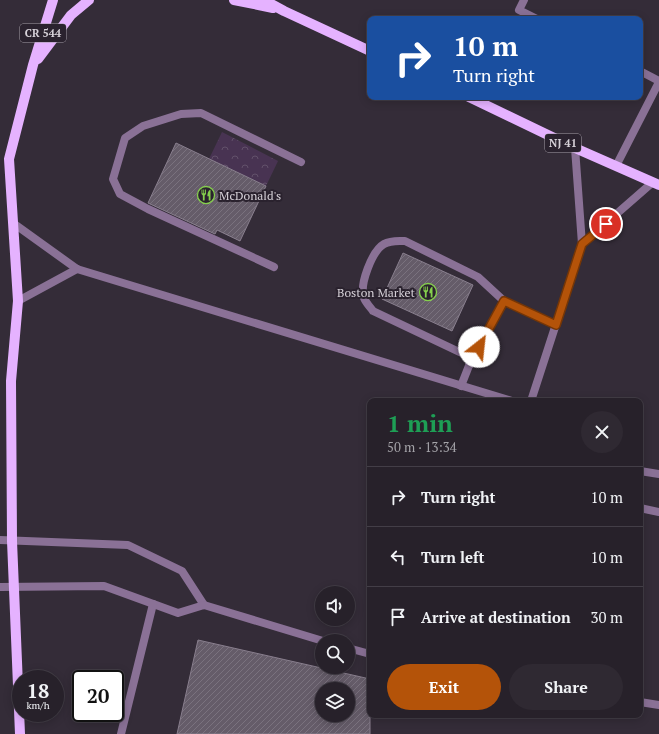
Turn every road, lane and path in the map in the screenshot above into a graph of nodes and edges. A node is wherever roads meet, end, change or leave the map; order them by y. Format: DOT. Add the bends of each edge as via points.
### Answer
graph roads {
  1 [pos="53,0"];
  2 [pos="89,0"];
  3 [pos="234,0"];
  4 [pos="264,0"];
  5 [pos="524,0"];
  6 [pos="284,11"];
  7 [pos="531,16"];
  8 [pos="367,50"];
  9 [pos="33,65"];
  10 [pos="643,73"];
  11 [pos="659,81"];
  12 [pos="475,100"];
  13 [pos="575,148"];
  14 [pos="300,162"];
  15 [pos="616,166"];
  16 [pos="656,184"];
  17 [pos="13,223"];
  18 [pos="582,244"];
  19 [pos="274,267"];
  20 [pos="77,269"];
  21 [pos="18,301"];
  22 [pos="504,301"];
  23 [pos="556,325"];
  24 [pos="472,358"];
  25 [pos="461,386"];
  26 [pos="502,398"];
  27 [pos="532,398"];
  28 [pos="643,471"];
  29 [pos="659,474"];
  30 [pos="643,509"];
  31 [pos="659,512"];
  32 [pos="0,540"];
  33 [pos="12,541"];
  34 [pos="0,587"];
  35 [pos="13,588"];
  36 [pos="153,604"];
  37 [pos="204,605"];
  38 [pos="315,638"];
  39 [pos="355,650"];
  40 [pos="367,653"];
  41 [pos="643,702"];
  42 [pos="659,705"];
  43 [pos="20,734"];
  44 [pos="121,734"];
  1 -- 9 [label="main road, CR 544"];
  2 -- 9 [label="main road" via="71,15"];
  3 -- 6 [label="main road"];
  4 -- 6 [label="main road"];
  5 -- 7 [label="lane" via="519,10"];
  6 -- 8 [label="main road"];
  9 -- 17 [label="main road, CR 544" via="9,159"];
  10 -- 11 [label="lane"];
  11 -- 15 [label="lane"];
  12 -- 13 [label="main road, NJ 41"];
  13 -- 15 [label="main road, NJ 41"];
  13 -- 18 [label="lane"];
  14 -- 19 [label="lane" via="201,113 181,114 143,126 125,138 113,179 120,194 141,206"];
  15 -- 16 [label="main road, NJ 41"];
  16 -- 18 [label="lane"];
  17 -- 20 [label="lane"];
  17 -- 21 [label="main road, CR 544"];
  18 -- 23 [label="lane"];
  20 -- 21 [label="lane"];
  20 -- 25 [label="lane"];
  21 -- 33 [label="main road, CR 544" via="11,381"];
  22 -- 23 [label="lane"];
  22 -- 24 [label="lane"];
  22 -- 24 [label="lane" via="478,277 405,241 394,240 382,244 373,256 364,277 363,297 373,311"];
  23 -- 27 [label="lane"];
  24 -- 25 [label="lane"];
  25 -- 26 [label="lane"];
  28 -- 29 [label="lane"];
  30 -- 31 [label="lane"];
  32 -- 33 [label="lane"];
  33 -- 35 [label="main road, CR 544"];
  33 -- 37 [label="lane" via="128,545 182,571"];
  34 -- 35 [label="lane"];
  35 -- 36 [label="lane" via="104,586"];
  35 -- 43 [label="main road, CR 544"];
  36 -- 37 [label="lane" via="178,613"];
  36 -- 44 [label="lane"];
  37 -- 38 [label="lane"];
  39 -- 40 [label="lane"];
  41 -- 42 [label="lane"];
}
